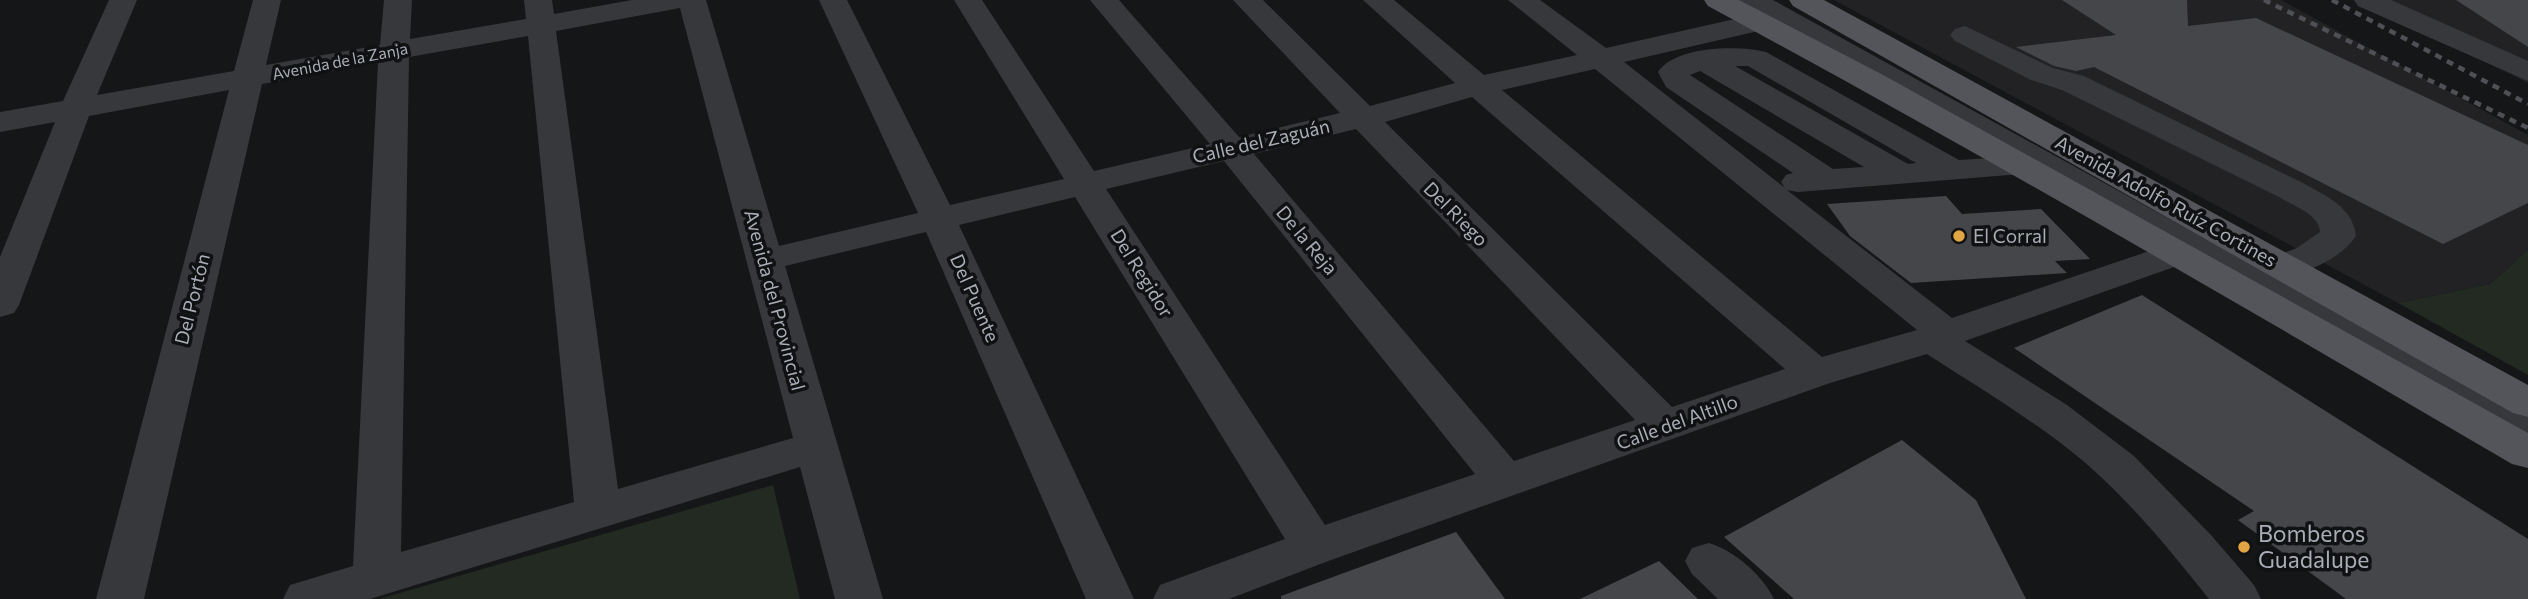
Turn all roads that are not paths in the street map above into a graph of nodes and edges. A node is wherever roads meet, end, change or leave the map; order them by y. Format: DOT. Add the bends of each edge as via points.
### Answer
graph roads {
  1 [pos="123,0"];
  2 [pos="267,0"];
  3 [pos="398,0"];
  4 [pos="679,0"];
  5 [pos="692,0"];
  6 [pos="833,0"];
  7 [pos="968,0"];
  8 [pos="1104,0"];
  9 [pos="1247,0"];
  10 [pos="1377,0"];
  11 [pos="1522,0"];
  12 [pos="1718,0"];
  13 [pos="1803,0"];
  14 [pos="2368,0"];
  15 [pos="2432,0"];
  16 [pos="1760,8"];
  17 [pos="539,12"];
  18 [pos="2483,29"];
  19 [pos="1965,35"];
  20 [pos="394,51"];
  21 [pos="1600,58"];
  22 [pos="1703,60"];
  23 [pos="2528,72"];
  24 [pos="246,79"];
  25 [pos="1478,86"];
  26 [pos="76,108"];
  27 [pos="1362,118"];
  28 [pos="0,121"];
  29 [pos="1231,148"];
  30 [pos="2023,166"];
  31 [pos="1950,169"];
  32 [pos="1899,173"];
  33 [pos="1825,179"];
  34 [pos="1085,183"];
  35 [pos="1760,186"];
  36 [pos="938,218"];
  37 [pos="2188,258"];
  38 [pos="765,260"];
  39 [pos="2282,266"];
  40 [pos="0,305"];
  41 [pos="1939,336"];
  42 [pos="1815,373"];
  43 [pos="2528,403"];
  44 [pos="1667,426"];
  45 [pos="2528,427"];
  46 [pos="2528,438"];
  47 [pos="815,447"];
  48 [pos="2528,453"];
  49 [pos="2528,476"];
  50 [pos="1507,482"];
  51 [pos="598,512"];
  52 [pos="1314,547"];
  53 [pos="1709,561"];
  54 [pos="377,578"];
  55 [pos="1200,596"];
  56 [pos="120,599"];
  57 [pos="307,599"];
  58 [pos="859,599"];
  59 [pos="1110,599"];
  60 [pos="1750,599"];
  61 [pos="2237,599"];
  1 -- 26 [label="street"];
  2 -- 24 [label="street, Del Portón"];
  3 -- 20 [label="street"];
  4 -- 17 [label="street, Avenida de la Zanja"];
  5 -- 38 [label="street, Avenida del Provincial"];
  6 -- 36 [label="street, Del Puente"];
  7 -- 34 [label="street, Del Regidor"];
  8 -- 29 [label="street, De la Reja"];
  9 -- 27 [label="street, Del Riego"];
  10 -- 25 [label="street"];
  11 -- 21 [label="street"];
  12 -- 16 [label="main road, Avenida Adolfo Ruíz Cortines"];
  13 -- 39 [label="main road, Avenida Adolfo Ruíz Cortines"];
  14 -- 23 [label="street"];
  15 -- 18 [label="street"];
  16 -- 21 [label="street, Calle del Zaguán"];
  16 -- 30 [label="main road, Avenida Adolfo Ruíz Cortines" via="1874,83"];
  16 -- 45 [label="street"];
  16 -- 46 [label="street"];
  17 -- 20 [label="street, Avenida de la Zanja"];
  17 -- 51 [label="street"];
  19 -- 39 [label="street" via="2042,74 2073,83 2324,209 2337,223 2338,236 2310,256"];
  20 -- 24 [label="street, Avenida de la Zanja"];
  20 -- 54 [label="street"];
  21 -- 25 [label="street, Calle del Zaguán"];
  21 -- 35 [label="street"];
  22 -- 31 [label="street" via="1755,58"];
  22 -- 32 [label="street"];
  22 -- 33 [label="street" via="1673,72"];
  24 -- 26 [label="street, Avenida de la Zanja"];
  24 -- 56 [label="street, Del Portón"];
  25 -- 27 [label="street, Calle del Zaguán"];
  25 -- 42 [label="street"];
  26 -- 28 [label="street, Avenida de la Zanja"];
  26 -- 40 [label="street"];
  27 -- 29 [label="street, Calle del Zaguán"];
  27 -- 44 [label="street, Del Riego"];
  29 -- 34 [label="street, Calle del Zaguán"];
  29 -- 50 [label="street, De la Reja"];
  30 -- 31 [label="street"];
  30 -- 37 [label="main road, Avenida Adolfo Ruíz Cortines"];
  31 -- 32 [label="street"];
  32 -- 33 [label="street"];
  33 -- 35 [label="street"];
  34 -- 36 [label="street, Calle del Zaguán"];
  34 -- 52 [label="street, Del Regidor"];
  35 -- 41 [label="street"];
  36 -- 38 [label="street, Calle del Zaguán"];
  36 -- 59 [label="street, Del Puente"];
  37 -- 41 [label="street, Calle del Altillo"];
  37 -- 48 [label="main road, Avenida Adolfo Ruíz Cortines"];
  37 -- 49 [label="main road, Avenida Adolfo Ruíz Cortines" via="2251,313"];
  38 -- 47 [label="street, Avenida del Provincial"];
  39 -- 43 [label="main road, Avenida Adolfo Ruíz Cortines"];
  41 -- 42 [label="street, Calle del Altillo"];
  41 -- 61 [label="street" via="2117,467"];
  42 -- 44 [label="street, Calle del Altillo"];
  44 -- 50 [label="street, Calle del Altillo"];
  47 -- 51 [label="street"];
  47 -- 58 [label="street, Avenida del Provincial"];
  50 -- 52 [label="street, Calle del Altillo"];
  51 -- 54 [label="street"];
  52 -- 55 [label="street, Calle del Altillo"];
  53 -- 60 [label="street"];
  54 -- 57 [label="street"];
}
